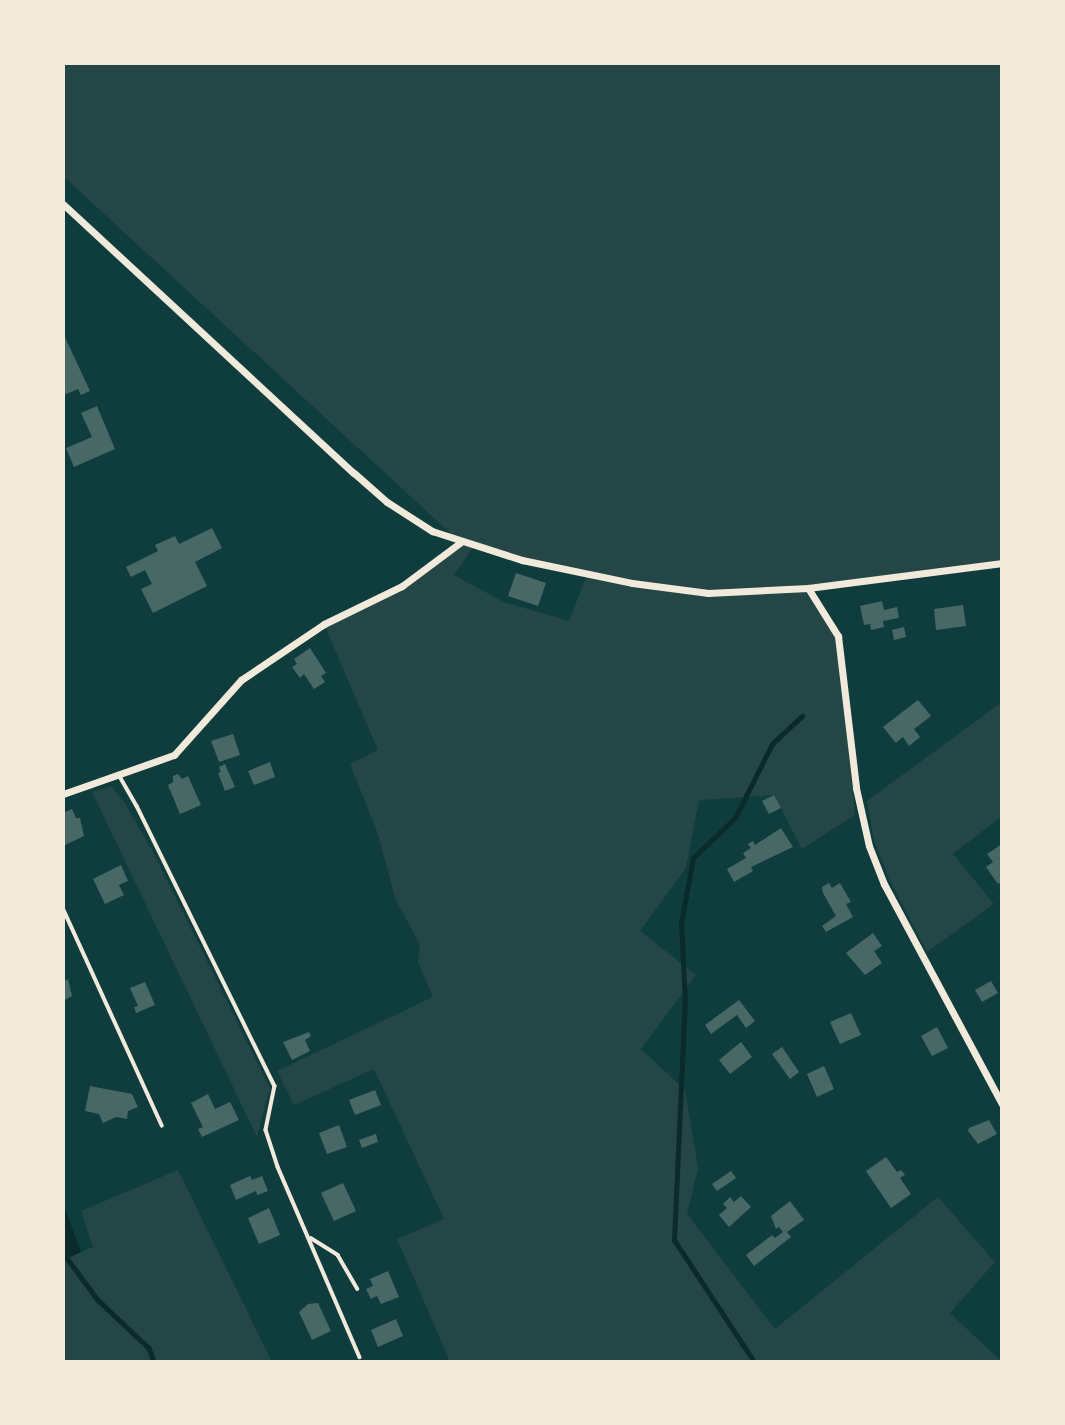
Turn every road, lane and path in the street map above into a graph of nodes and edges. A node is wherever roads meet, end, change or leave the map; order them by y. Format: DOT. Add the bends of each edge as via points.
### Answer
graph roads {
  1 [pos="63,204"];
  2 [pos="461,542"];
  3 [pos="1002,563"];
  4 [pos="808,588"];
  5 [pos="119,775"];
  6 [pos="63,793"];
  7 [pos="63,908"];
  8 [pos="1002,1104"];
  9 [pos="162,1125"];
  10 [pos="308,1237"];
  11 [pos="358,1289"];
  12 [pos="360,1357"];
  1 -- 2 [label="street" via="387,502 432,531"];
  2 -- 4 [label="street" via="522,560 674,590 740,593"];
  2 -- 5 [label="street" via="402,586 324,624 241,680 174,755"];
  3 -- 4 [label="street"];
  4 -- 8 [label="street" via="838,636 856,788 869,846 884,884"];
  5 -- 6 [label="street"];
  5 -- 10 [label="lane" via="275,1086 266,1130"];
  7 -- 9 [label="lane"];
  10 -- 11 [label="lane" via="338,1255"];
  10 -- 12 [label="lane"];
}
